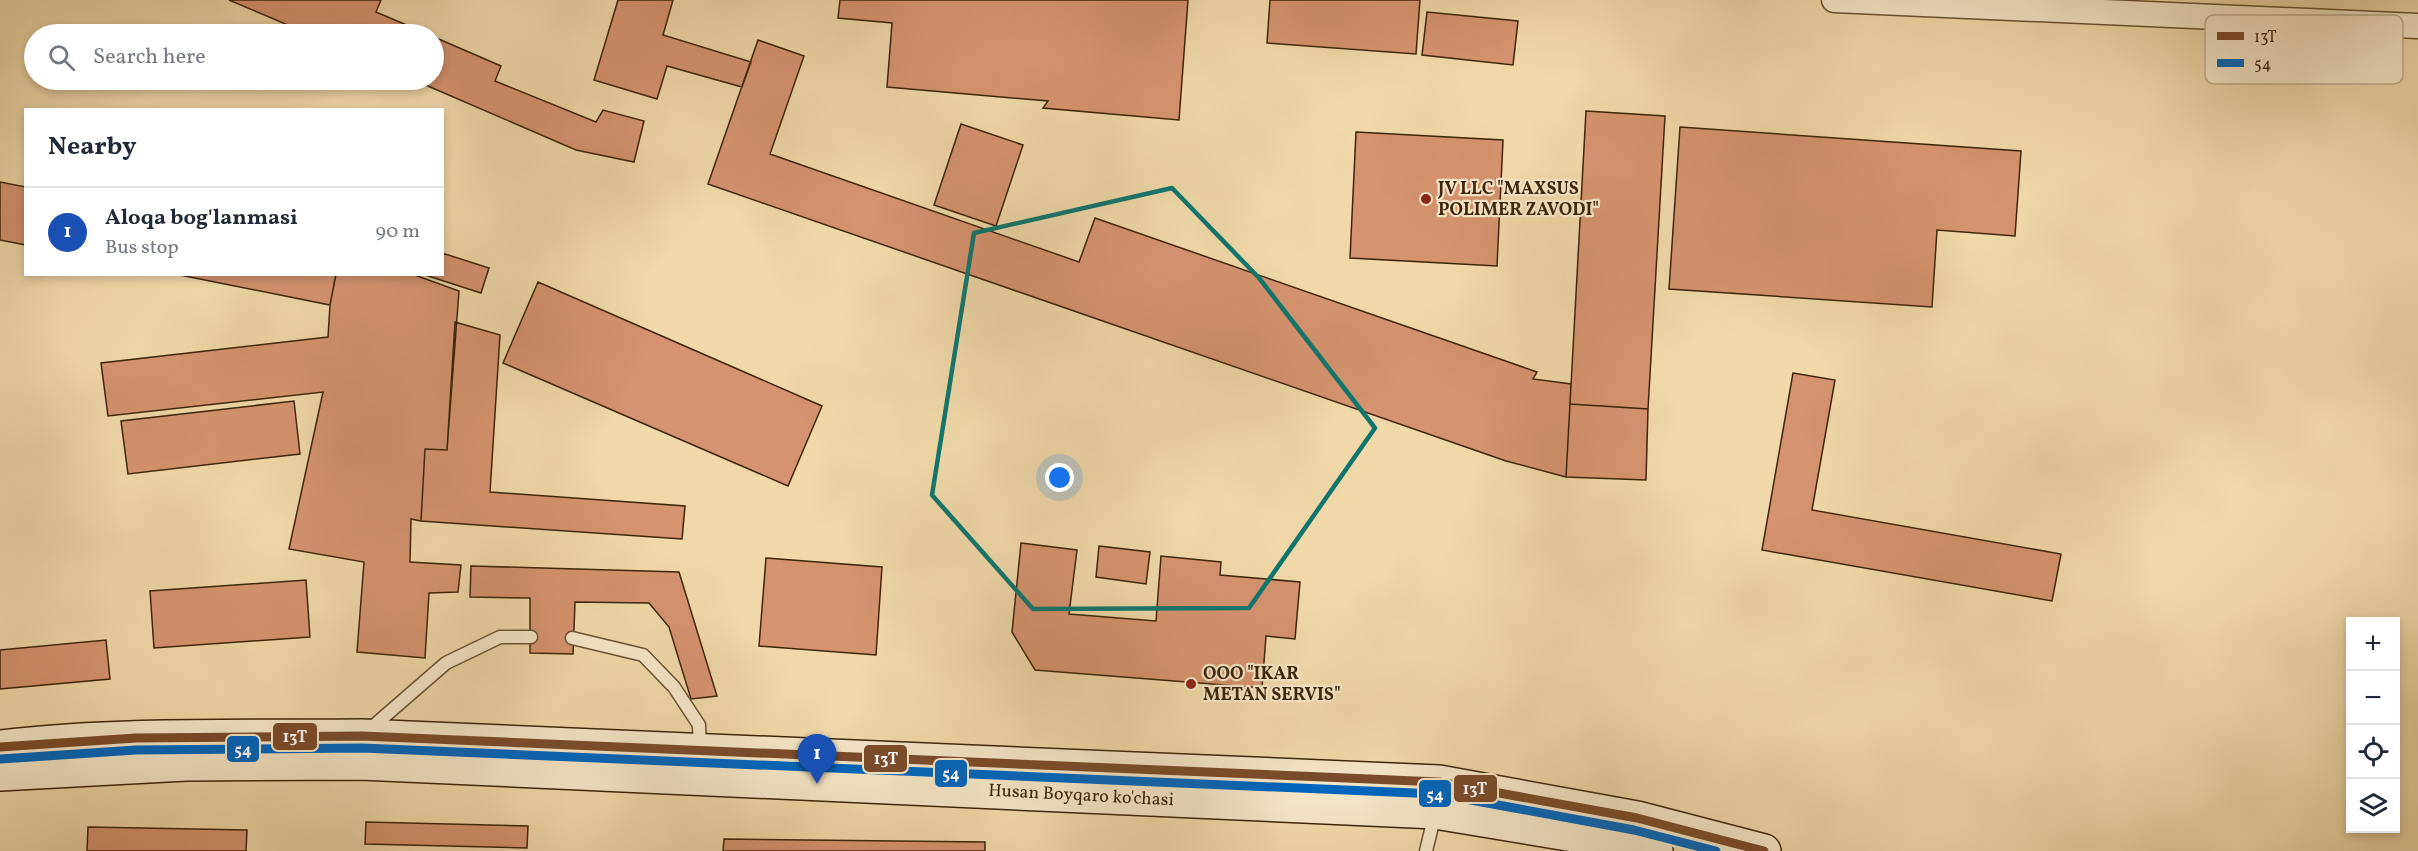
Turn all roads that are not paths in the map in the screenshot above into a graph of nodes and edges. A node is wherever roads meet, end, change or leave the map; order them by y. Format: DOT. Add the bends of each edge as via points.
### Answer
graph roads {
  1 [pos="1834,0"];
  2 [pos="2205,17"];
  3 [pos="2403,25"];
  4 [pos="2418,26"];
  5 [pos="531,637"];
  6 [pos="572,638"];
  7 [pos="0,747"];
  8 [pos="362,750"];
  9 [pos="700,751"];
  10 [pos="0,774"];
  11 [pos="1437,797"];
  12 [pos="1426,851"];
  13 [pos="1656,851"];
  14 [pos="1764,851"];
  1 -- 2 [label="street"];
  3 -- 4 [label="street"];
  5 -- 8 [label="lane" via="500,638 446,663"];
  6 -- 9 [label="lane" via="643,656 674,687 699,725"];
  7 -- 8 [label="main road, Husan Boyqaro ko'chasi" via="196,736"];
  8 -- 9 [label="main road, Husan Boyqaro ko'chasi"];
  8 -- 10 [label="main road, Husan Boyqaro ko'chasi"];
  8 -- 11 [label="main road, Husan Boyqaro ko'chasi"];
  9 -- 11 [label="main road, Husan Boyqaro ko'chasi"];
  11 -- 12 [label="lane"];
  11 -- 13 [label="main road, Husan Boyqaro ko'chasi"];
  11 -- 14 [label="main road, Husan Boyqaro ko'chasi" via="1637,818"];
}
